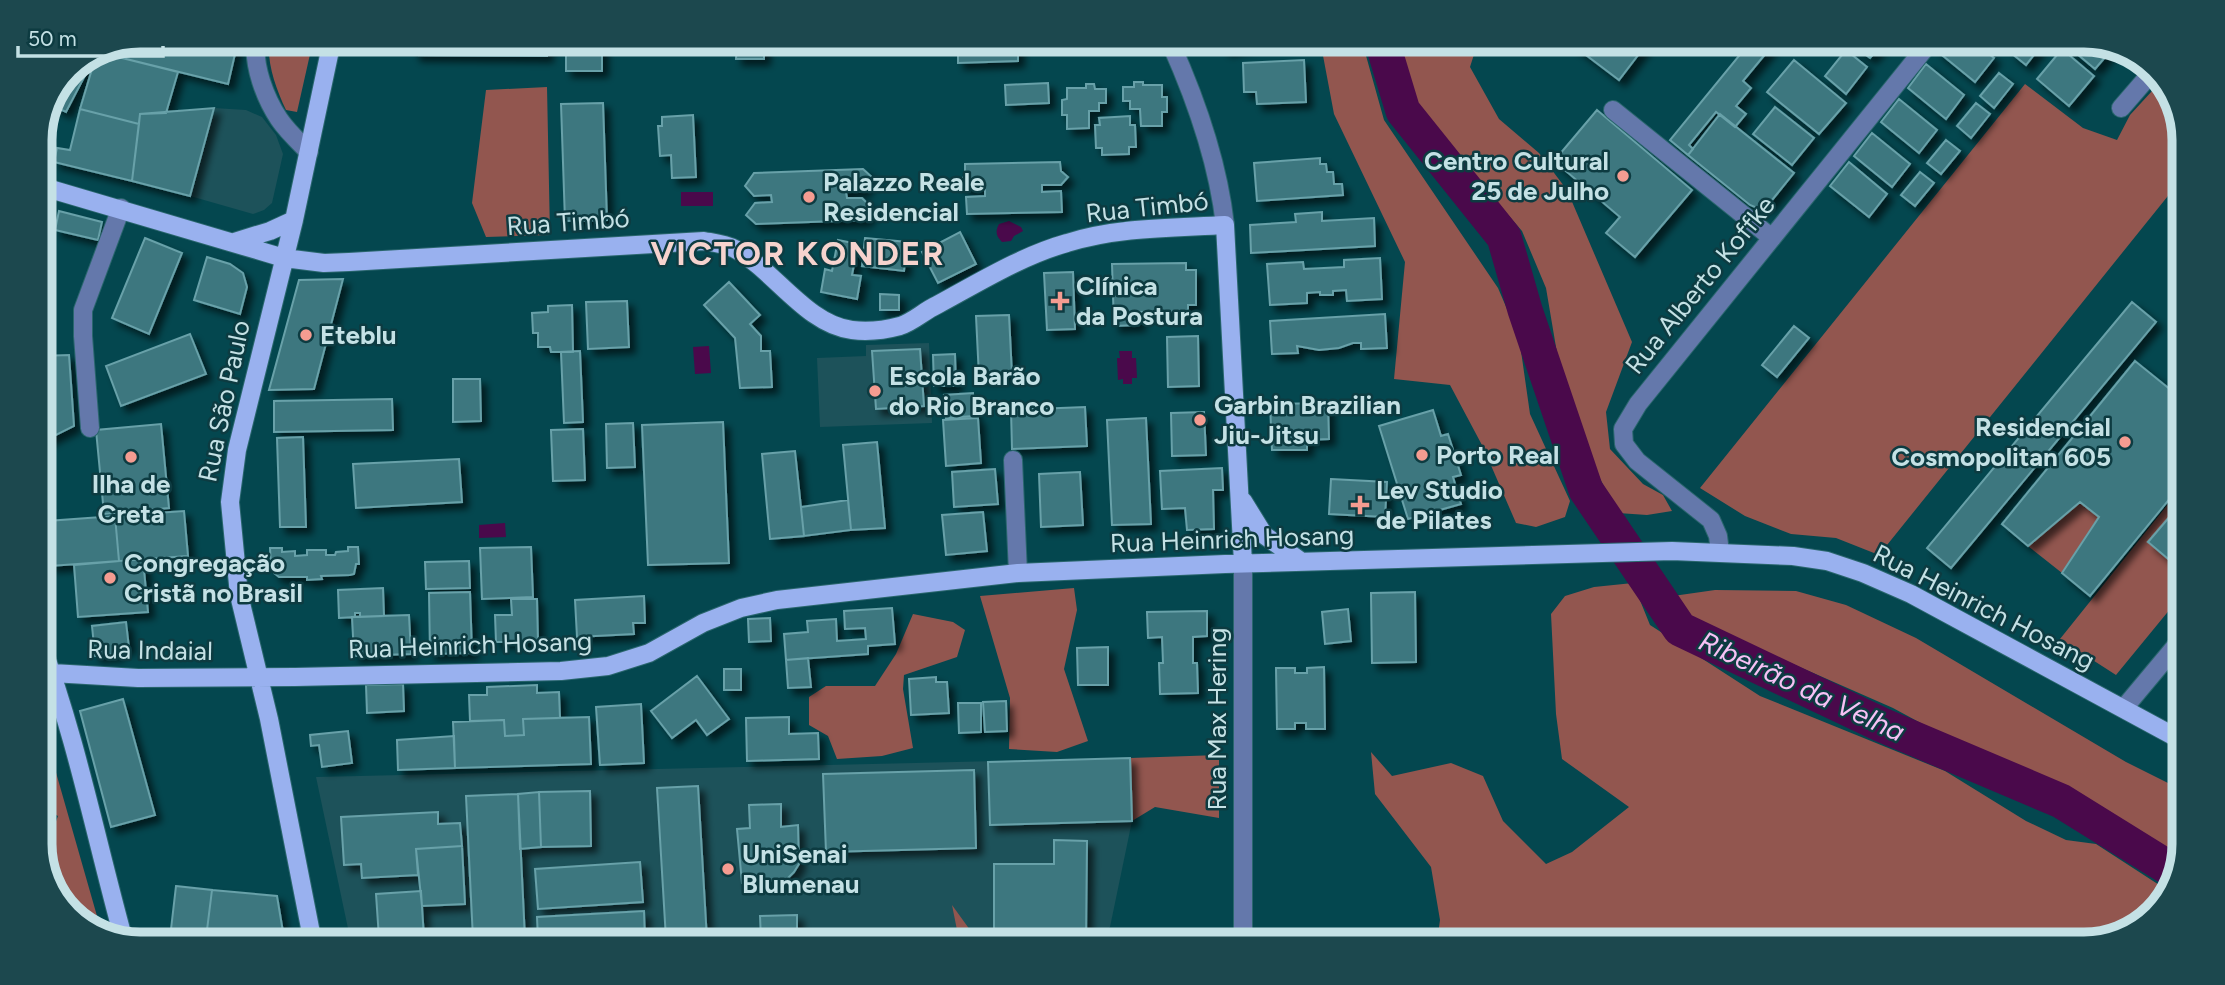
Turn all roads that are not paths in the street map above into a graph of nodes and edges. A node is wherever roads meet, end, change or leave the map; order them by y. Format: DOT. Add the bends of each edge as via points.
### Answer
graph roads {
  1 [pos="257,52"];
  2 [pos="330,52"];
  3 [pos="1174,52"];
  4 [pos="1922,52"];
  5 [pos="2147,78"];
  6 [pos="2121,108"];
  7 [pos="1614,110"];
  8 [pos="309,152"];
  9 [pos="53,190"];
  10 [pos="121,208"];
  11 [pos="294,220"];
  12 [pos="1226,226"];
  13 [pos="1772,238"];
  14 [pos="234,242"];
  15 [pos="284,258"];
  16 [pos="90,428"];
  17 [pos="1013,460"];
  18 [pos="1241,497"];
  19 [pos="1720,552"];
  20 [pos="1302,562"];
  21 [pos="1243,563"];
  22 [pos="1018,573"];
  23 [pos="2172,651"];
  24 [pos="53,672"];
  25 [pos="259,677"];
  26 [pos="53,696"];
  27 [pos="2124,708"];
  28 [pos="2172,735"];
  29 [pos="121,930"];
  30 [pos="311,932"];
  31 [pos="1243,932"];
  1 -- 8 [label="street" via="266,94 279,119"];
  2 -- 8 [label="main road, Rua São Paulo"];
  3 -- 12 [label="street, Rua Max Hering" via="1212,154"];
  4 -- 13 [label="street, Rua Alberto Koffke"];
  5 -- 6 [label="street"];
  7 -- 13 [label="street"];
  8 -- 11 [label="main road, Rua São Paulo"];
  9 -- 10 [label="main road, Rua Timbó"];
  10 -- 14 [label="main road, Rua Timbó"];
  10 -- 16 [label="street" via="83,310"];
  11 -- 14 [label="main road"];
  11 -- 15 [label="main road, Rua São Paulo"];
  12 -- 15 [label="main road, Rua Timbó" via="1106,233 1066,243 1003,270 902,325 878,330 850,330 816,317 738,251 704,241 324,263"];
  12 -- 18 [label="main road, Rua Max Hering"];
  13 -- 19 [label="street, Rua Alberto Koffke" via="1638,404 1623,429 1624,444 1637,461 1711,520"];
  14 -- 15 [label="main road, Rua Timbó"];
  15 -- 25 [label="main road, Rua São Paulo" via="237,450 230,502 239,595"];
  17 -- 22 [label="street"];
  18 -- 20 [label="main road, Rua Max Hering" via="1264,534"];
  18 -- 21 [label="main road, Rua Max Hering"];
  19 -- 20 [label="main road, Rua Heinrich Hosang"];
  19 -- 27 [label="main road, Rua Heinrich Hosang" via="1793,556 1863,573"];
  20 -- 21 [label="main road, Rua Heinrich Hosang"];
  21 -- 22 [label="main road, Rua Heinrich Hosang"];
  21 -- 31 [label="street, Rua Max Hering"];
  22 -- 25 [label="main road, Rua Heinrich Hosang" via="741,608 649,653 608,666 561,671"];
  23 -- 27 [label="street"];
  24 -- 25 [label="main road, Rua Indaial" via="138,678"];
  25 -- 30 [label="main road, Rua São Paulo"];
  26 -- 29 [label="main road"];
  27 -- 28 [label="main road, Rua Heinrich Hosang"];
}
